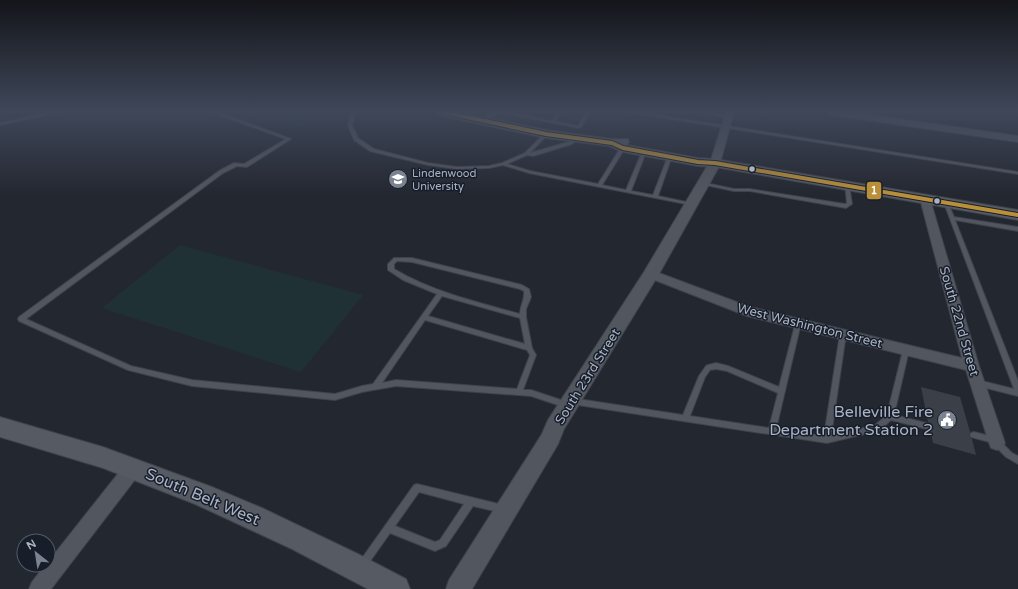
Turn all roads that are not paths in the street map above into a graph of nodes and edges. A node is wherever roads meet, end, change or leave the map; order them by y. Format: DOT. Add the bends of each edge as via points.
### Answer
graph roads {
  1 [pos="288,139"];
  2 [pos="357,139"];
  3 [pos="541,139"];
  4 [pos="574,139"];
  5 [pos="585,139"];
  6 [pos="722,139"];
  7 [pos="810,139"];
  8 [pos="618,145"];
  9 [pos="644,152"];
  10 [pos="527,154"];
  11 [pos="670,156"];
  12 [pos="715,162"];
  13 [pos="503,164"];
  14 [pos="1018,173"];
  15 [pos="704,183"];
  16 [pos="847,185"];
  17 [pos="599,186"];
  18 [pos="628,191"];
  19 [pos="655,197"];
  20 [pos="925,199"];
  21 [pos="946,203"];
  22 [pos="691,204"];
  23 [pos="1018,215"];
  24 [pos="953,218"];
  25 [pos="1018,229"];
  26 [pos="651,274"];
  27 [pos="441,293"];
  28 [pos="424,317"];
  29 [pos="523,317"];
  30 [pos="798,323"];
  31 [pos="843,334"];
  32 [pos="529,348"];
  33 [pos="906,350"];
  34 [pos="972,366"];
  35 [pos="978,383"];
  36 [pos="375,387"];
  37 [pos="781,391"];
  38 [pos="1018,391"];
  39 [pos="519,392"];
  40 [pos="578,402"];
  41 [pos="561,403"];
  42 [pos="890,417"];
  43 [pos="686,418"];
  44 [pos="927,426"];
  45 [pos="0,427"];
  46 [pos="772,431"];
  47 [pos="974,435"];
  48 [pos="827,440"];
  49 [pos="997,442"];
  50 [pos="1018,460"];
  51 [pos="134,467"];
  52 [pos="470,501"];
  53 [pos="507,510"];
  54 [pos="388,528"];
  55 [pos="360,569"];
  56 [pos="39,589"];
  57 [pos="396,589"];
  58 [pos="458,589"];
  1 -- 36 [label="lane" via="246,166 236,164 222,172 21,319 130,368 192,383 335,397"];
  2 -- 13 [label="lane" via="372,150 428,164 457,168"];
  3 -- 10 [label="lane"];
  4 -- 10 [label="lane" via="531,155"];
  5 -- 8 [label="main road"];
  6 -- 12 [label="street"];
  7 -- 14 [label="lane"];
  8 -- 9 [label="main road"];
  8 -- 12 [label="main road" via="631,143 678,151 702,156"];
  8 -- 17 [label="lane"];
  9 -- 11 [label="main road"];
  9 -- 18 [label="lane"];
  10 -- 13 [label="lane"];
  11 -- 12 [label="main road" via="698,162"];
  11 -- 19 [label="lane"];
  12 -- 15 [label="street, South 23rd Street"];
  12 -- 16 [label="main road"];
  13 -- 17 [label="lane"];
  15 -- 16 [label="lane" via="734,190 750,190 846,206 850,204"];
  15 -- 22 [label="street, South 23rd Street"];
  16 -- 20 [label="main road"];
  17 -- 18 [label="lane"];
  18 -- 19 [label="lane"];
  19 -- 22 [label="lane"];
  20 -- 21 [label="main road"];
  20 -- 34 [label="street, South 22nd Street"];
  21 -- 23 [label="main road"];
  21 -- 24 [label="lane"];
  22 -- 26 [label="street, South 23rd Street"];
  24 -- 25 [label="lane"];
  24 -- 38 [label="lane"];
  26 -- 30 [label="street, West Washington Street" via="747,311"];
  26 -- 53 [label="street, South 23rd Street" via="555,426 551,438"];
  27 -- 28 [label="lane"];
  27 -- 29 [label="lane"];
  27 -- 29 [label="lane" via="399,275 391,270 391,264 396,259 412,260 522,287 528,297"];
  28 -- 32 [label="lane"];
  28 -- 36 [label="lane"];
  29 -- 32 [label="lane"];
  30 -- 31 [label="street, West Washington Street"];
  30 -- 37 [label="lane"];
  31 -- 33 [label="street, West Washington Street"];
  31 -- 48 [label="lane"];
  32 -- 39 [label="lane" via="533,356"];
  33 -- 34 [label="street, West Washington Street"];
  33 -- 42 [label="lane"];
  34 -- 35 [label="street, South 22nd Street"];
  35 -- 38 [label="lane"];
  35 -- 49 [label="street, South 22nd Street"];
  36 -- 39 [label="lane" via="396,383"];
  37 -- 43 [label="lane" via="728,369 716,366 708,368 702,376"];
  37 -- 46 [label="lane"];
  39 -- 41 [label="lane" via="531,393"];
  40 -- 43 [label="lane"];
  42 -- 44 [label="lane"];
  42 -- 48 [label="lane" via="877,428"];
  43 -- 46 [label="lane"];
  45 -- 51 [label="main road, South Belt West" via="44,438"];
  46 -- 48 [label="lane"];
  47 -- 49 [label="lane"];
  49 -- 50 [label="lane" via="1008,455"];
  51 -- 55 [label="main road, South Belt West" via="221,502"];
  51 -- 56 [label="street"];
  52 -- 53 [label="lane"];
  52 -- 54 [label="lane" via="416,488"];
  52 -- 54 [label="lane" via="443,543 435,547"];
  53 -- 58 [label="street, South 23rd Street"];
  54 -- 55 [label="lane"];
  55 -- 57 [label="main road, South Belt West"];
}
